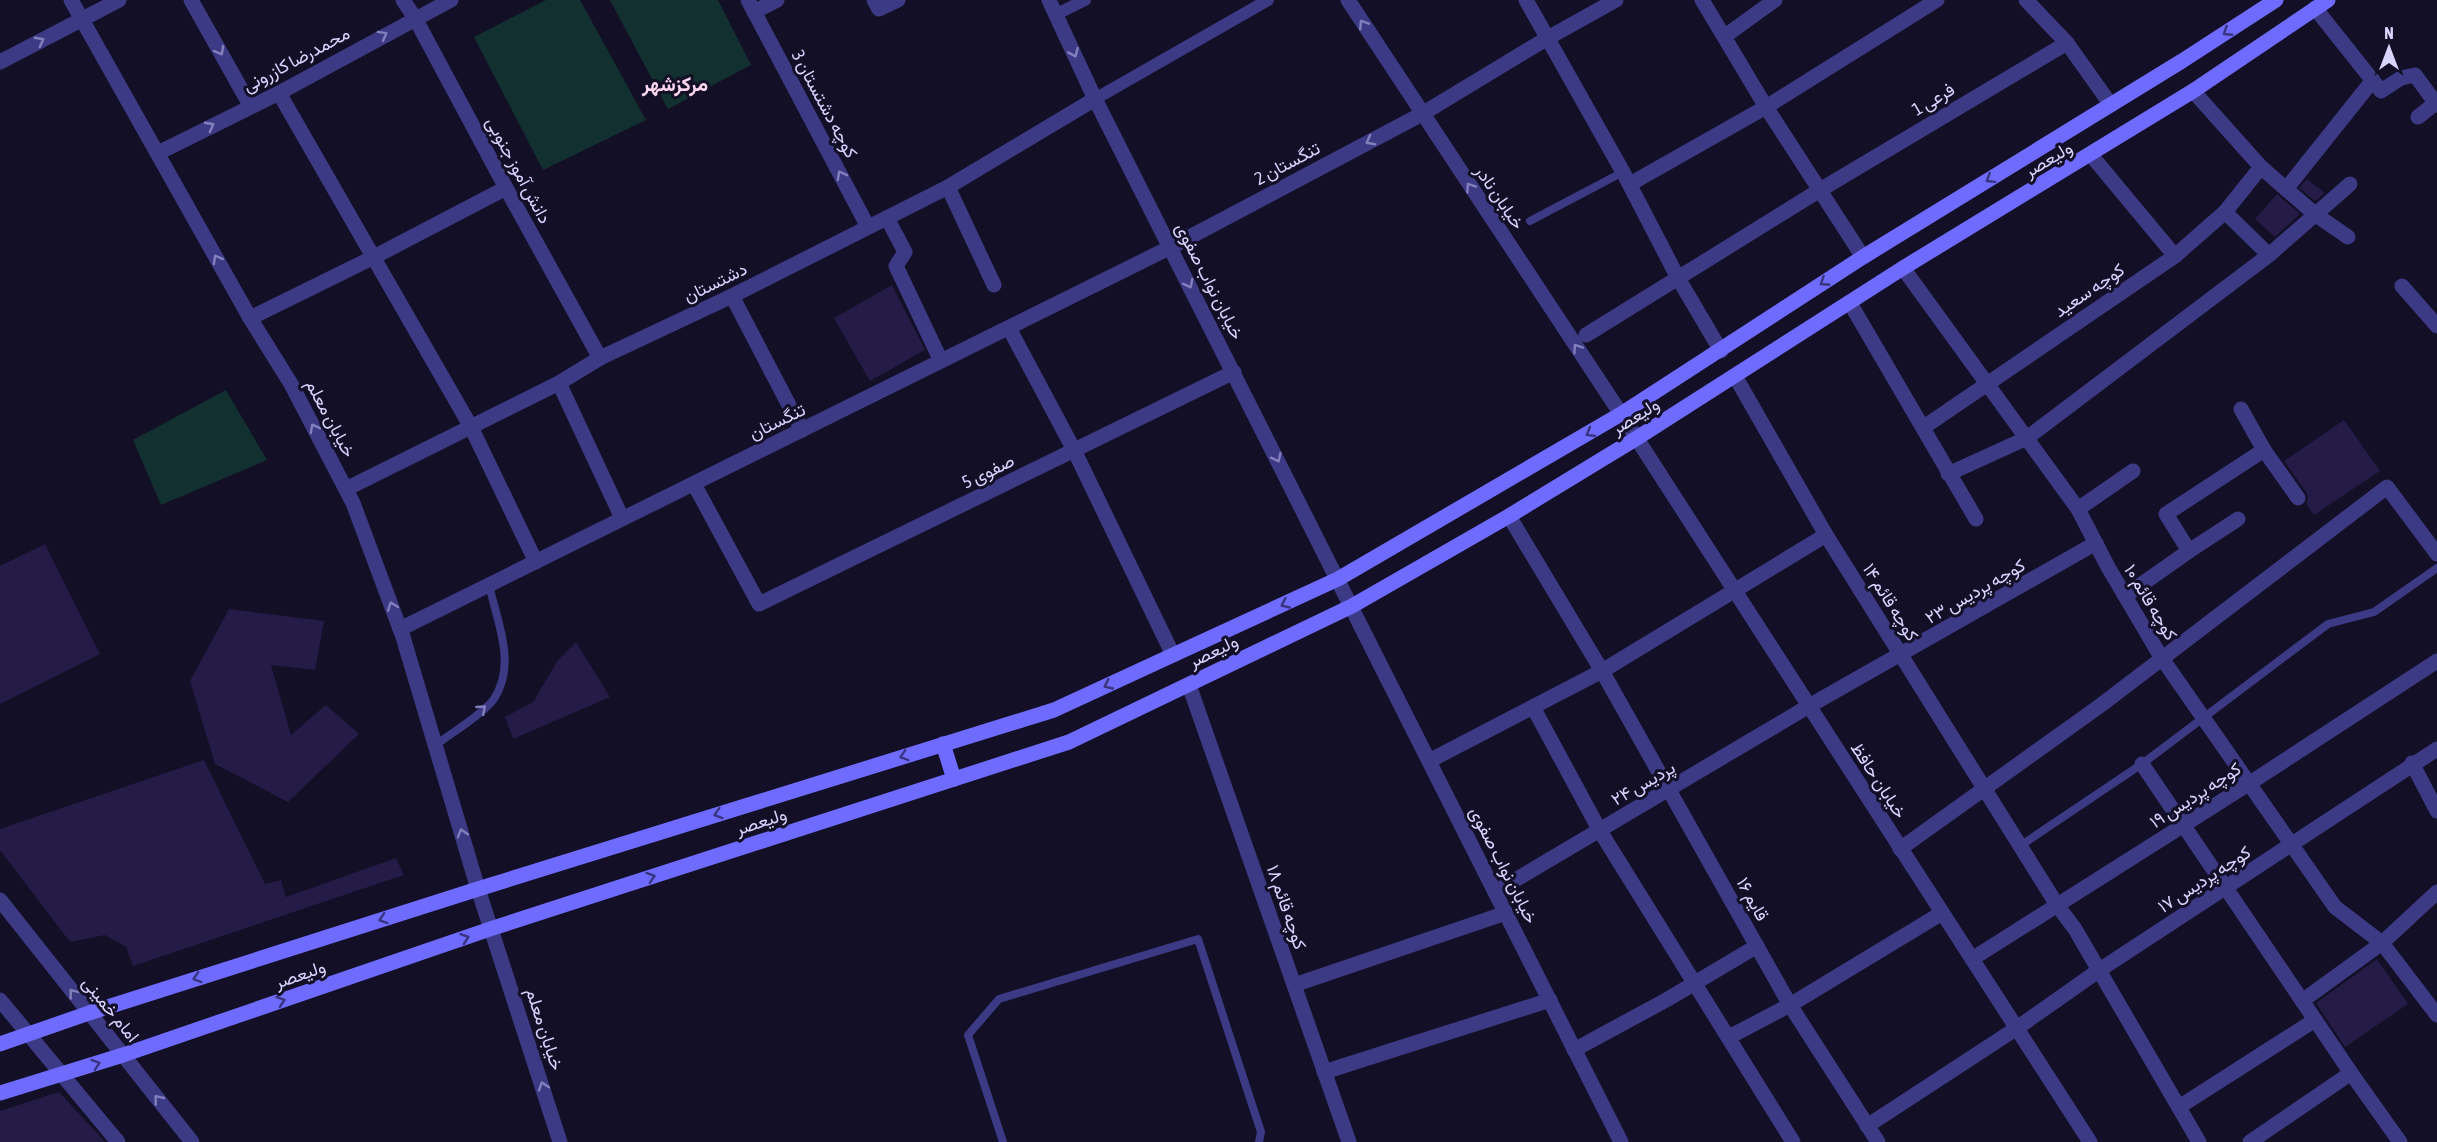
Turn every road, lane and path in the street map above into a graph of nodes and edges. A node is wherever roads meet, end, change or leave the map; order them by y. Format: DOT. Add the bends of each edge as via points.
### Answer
graph roads {
  1 [pos="71,0"];
  2 [pos="119,0"];
  3 [pos="191,0"];
  4 [pos="403,0"];
  5 [pos="452,0"];
  6 [pos="777,0"];
  7 [pos="898,0"];
  8 [pos="1085,0"];
  9 [pos="1239,0"];
  10 [pos="1268,0"];
  11 [pos="1348,0"];
  12 [pos="1526,0"];
  13 [pos="1616,0"];
  14 [pos="1702,0"];
  15 [pos="1775,0"];
  16 [pos="1937,0"];
  17 [pos="2026,0"];
  18 [pos="2270,2"];
  19 [pos="876,4"];
  20 [pos="2322,4"];
  21 [pos="751,6"];
  22 [pos="1053,7"];
  23 [pos="1246,12"];
  24 [pos="415,18"];
  25 [pos="81,19"];
  26 [pos="1725,36"];
  27 [pos="1546,39"];
  28 [pos="2067,43"];
  29 [pos="0,62"];
  30 [pos="2373,80"];
  31 [pos="2193,91"];
  32 [pos="279,93"];
  33 [pos="1095,99"];
  34 [pos="2437,103"];
  35 [pos="250,105"];
  36 [pos="2111,105"];
  37 [pos="1766,107"];
  38 [pos="1422,114"];
  39 [pos="2418,117"];
  40 [pos="158,153"];
  41 [pos="2091,155"];
  42 [pos="2261,167"];
  43 [pos="1626,178"];
  44 [pos="2350,184"];
  45 [pos="506,188"];
  46 [pos="948,188"];
  47 [pos="2286,189"];
  48 [pos="1820,190"];
  49 [pos="2226,212"];
  50 [pos="2316,215"];
  51 [pos="887,218"];
  52 [pos="1530,221"];
  53 [pos="868,227"];
  54 [pos="2348,237"];
  55 [pos="1171,248"];
  56 [pos="2269,255"];
  57 [pos="2175,256"];
  58 [pos="1863,257"];
  59 [pos="372,258"];
  60 [pos="1903,268"];
  61 [pos="1678,278"];
  62 [pos="994,285"];
  63 [pos="2402,286"];
  64 [pos="732,296"];
  65 [pos="1850,303"];
  66 [pos="250,318"];
  67 [pos="2437,326"];
  68 [pos="1009,328"];
  69 [pos="1586,335"];
  70 [pos="1721,351"];
  71 [pos="600,358"];
  72 [pos="941,361"];
  73 [pos="1234,372"];
  74 [pos="1735,376"];
  75 [pos="559,383"];
  76 [pos="1987,383"];
  77 [pos="2241,409"];
  78 [pos="1622,414"];
  79 [pos="471,427"];
  80 [pos="1924,427"];
  81 [pos="802,430"];
  82 [pos="1636,438"];
  83 [pos="2026,438"];
  84 [pos="1074,450"];
  85 [pos="2264,450"];
  86 [pos="2133,471"];
  87 [pos="1948,474"];
  88 [pos="694,484"];
  89 [pos="346,489"];
  90 [pos="2298,498"];
  91 [pos="2078,509"];
  92 [pos="1509,516"];
  93 [pos="622,518"];
  94 [pos="1976,519"];
  95 [pos="2238,519"];
  96 [pos="1826,535"];
  97 [pos="2096,543"];
  98 [pos="2189,551"];
  99 [pos="2437,554"];
  100 [pos="536,562"];
  101 [pos="2437,568"];
  102 [pos="1338,579"];
  103 [pos="489,585"];
  104 [pos="1735,591"];
  105 [pos="2125,596"];
  106 [pos="1352,606"];
  107 [pos="400,629"];
  108 [pos="1173,655"];
  109 [pos="1901,656"];
  110 [pos="2162,657"];
  111 [pos="2437,661"];
  112 [pos="1602,671"];
  113 [pos="1189,685"];
  114 [pos="1809,706"];
  115 [pos="1533,707"];
  116 [pos="2205,718"];
  117 [pos="435,744"];
  118 [pos="943,744"];
  119 [pos="2437,749"];
  120 [pos="1430,761"];
  121 [pos="2142,764"];
  122 [pos="2412,764"];
  123 [pos="954,780"];
  124 [pos="2250,783"];
  125 [pos="1984,789"];
  126 [pos="1669,790"];
  127 [pos="2437,811"];
  128 [pos="2184,825"];
  129 [pos="1600,831"];
  130 [pos="2292,845"];
  131 [pos="2020,846"];
  132 [pos="1900,849"];
  133 [pos="2226,888"];
  134 [pos="478,889"];
  135 [pos="1495,892"];
  136 [pos="2437,892"];
  137 [pos="0,900"];
  138 [pos="2057,905"];
  139 [pos="1506,913"];
  140 [pos="1942,913"];
  141 [pos="493,928"];
  142 [pos="2382,943"];
  143 [pos="1757,946"];
  144 [pos="1972,959"];
  145 [pos="2098,971"];
  146 [pos="1695,983"];
  147 [pos="1294,985"];
  148 [pos="0,1000"];
  149 [pos="1550,1000"];
  150 [pos="2302,1001"];
  151 [pos="1790,1005"];
  152 [pos="89,1013"];
  153 [pos="2437,1015"];
  154 [pos="2315,1020"];
  155 [pos="2018,1028"];
  156 [pos="28,1035"];
  157 [pos="1729,1037"];
  158 [pos="0,1044"];
  159 [pos="1574,1050"];
  160 [pos="123,1055"];
  161 [pos="1324,1072"];
  162 [pos="2351,1073"];
  163 [pos="62,1075"];
  164 [pos="0,1093"];
  165 [pos="2179,1107"];
  166 [pos="1868,1126"];
  167 [pos="2193,1140"];
  168 [pos="118,1142"];
  169 [pos="192,1142"];
  170 [pos="560,1142"];
  171 [pos="1003,1142"];
  172 [pos="1260,1142"];
  173 [pos="1349,1142"];
  174 [pos="1621,1142"];
  175 [pos="1793,1142"];
  176 [pos="1878,1142"];
  177 [pos="2090,1142"];
  178 [pos="2250,1142"];
  179 [pos="2400,1142"];
  1 -- 25 [label="street, خیابان معلم"];
  2 -- 25 [label="street"];
  3 -- 35 [label="street, one-way"];
  4 -- 24 [label="street, دانش آموز جنوبی"];
  5 -- 24 [label="street, محمدرضا کازرونی"];
  6 -- 21 [label="street"];
  7 -- 19 [label="street"];
  8 -- 22 [label="street"];
  9 -- 23 [label="street"];
  10 -- 23 [label="street"];
  38 -- 11 [label="street, خیابان نادر, one-way"];
  12 -- 27 [label="street"];
  13 -- 27 [label="street, تنگستان 2"];
  14 -- 26 [label="street"];
  15 -- 26 [label="street"];
  16 -- 37 [label="street"];
  17 -- 28 [label="street"];
  18 -- 36 [label="main road, ولیعصر, one-way"];
  20 -- 30 [label="street"];
  20 -- 31 [label="main road, ولیعصر"];
  53 -- 21 [label="street, کوچه دشتستان 3, one-way"];
  22 -- 33 [label="street, خیابان نواب صفوی, one-way"];
  23 -- 33 [label="street"];
  32 -- 24 [label="street, محمدرضا کازرونی, one-way"];
  24 -- 45 [label="street, دانش آموز جنوبی"];
  29 -- 25 [label="street, one-way"];
  25 -- 40 [label="street, خیابان معلم"];
  26 -- 37 [label="street"];
  27 -- 38 [label="street, تنگستان 2"];
  27 -- 43 [label="street"];
  28 -- 36 [label="street"];
  28 -- 48 [label="street, فرعی 1"];
  30 -- 34 [label="street" via="2381,92 2401,78 2415,75"];
  30 -- 47 [label="street"];
  31 -- 41 [label="main road, ولیعصر"];
  31 -- 42 [label="street"];
  32 -- 35 [label="street, محمدرضا کازرونی"];
  32 -- 59 [label="street"];
  33 -- 46 [label="street, دشتستان"];
  33 -- 55 [label="street, خیابان نواب صفوی"];
  34 -- 39 [label="street"];
  40 -- 35 [label="street, محمدرضا کازرونی, one-way"];
  36 -- 58 [label="main road, ولیعصر, one-way"];
  37 -- 43 [label="street"];
  37 -- 48 [label="street"];
  38 -- 55 [label="street, تنگستان 2, one-way"];
  78 -- 38 [label="street, خیابان نادر, one-way"];
  66 -- 40 [label="street, خیابان معلم, one-way"];
  41 -- 57 [label="street"];
  41 -- 60 [label="main road, ولیعصر"];
  42 -- 47 [label="street"];
  42 -- 49 [label="street, کوچه سعید"];
  43 -- 52 [label="lane"];
  43 -- 61 [label="street"];
  44 -- 50 [label="street"];
  45 -- 59 [label="street"];
  45 -- 71 [label="street, دانش آموز جنوبی"];
  46 -- 51 [label="street, دشتستان"];
  46 -- 62 [label="street"];
  47 -- 50 [label="street"];
  48 -- 58 [label="street"];
  48 -- 61 [label="street, فرعی 1"];
  49 -- 56 [label="street"];
  49 -- 57 [label="street, کوچه سعید"];
  50 -- 54 [label="street"];
  50 -- 56 [label="street"];
  51 -- 53 [label="street, دشتستان"];
  51 -- 72 [label="street" via="906,252 896,266"];
  53 -- 64 [label="street, دشتستان"];
  55 -- 68 [label="street, تنگستان"];
  55 -- 73 [label="street, خیابان نواب صفوی, one-way"];
  56 -- 83 [label="street"];
  57 -- 76 [label="street, کوچه سعید"];
  58 -- 70 [label="main road, ولیعصر, one-way"];
  59 -- 66 [label="street"];
  59 -- 79 [label="street"];
  60 -- 65 [label="main road, ولیعصر"];
  60 -- 76 [label="street, کوچه قائم ۱۰"];
  61 -- 69 [label="street, فرعی 1"];
  61 -- 70 [label="street"];
  63 -- 67 [label="street"];
  64 -- 71 [label="street, دشتستان"];
  64 -- 81 [label="street"];
  65 -- 74 [label="main road, ولیعصر"];
  65 -- 80 [label="street"];
  89 -- 66 [label="street, خیابان معلم, one-way" via="291,384"];
  68 -- 72 [label="street, تنگستان"];
  68 -- 84 [label="street"];
  70 -- 78 [label="main road, ولیعصر"];
  71 -- 75 [label="street, دشتستان"];
  72 -- 81 [label="street, تنگستان"];
  73 -- 84 [label="street, صفوی 5"];
  73 -- 102 [label="street, خیابان نواب صفوی, one-way"];
  74 -- 82 [label="main road, ولیعصر"];
  74 -- 96 [label="street, کوچه قائم ۱۴"];
  75 -- 79 [label="street, دشتستان"];
  75 -- 93 [label="street"];
  76 -- 80 [label="street, کوچه سعید"];
  76 -- 83 [label="street, کوچه قائم ۱۰"];
  77 -- 85 [label="street"];
  78 -- 82 [label="street, خیابان نادر"];
  78 -- 102 [label="main road, ولیعصر, one-way"];
  79 -- 89 [label="street, دشتستان"];
  79 -- 100 [label="street"];
  80 -- 87 [label="street"];
  81 -- 88 [label="street, تنگستان"];
  82 -- 92 [label="main road, ولیعصر"];
  82 -- 104 [label="street, خیابان حافظ"];
  83 -- 87 [label="street"];
  83 -- 91 [label="street, کوچه قائم ۱۰"];
  84 -- 88 [label="street, صفوی 5" via="759,604"];
  84 -- 108 [label="street"];
  85 -- 90 [label="street"];
  85 -- 98 [label="street" via="2166,514"];
  86 -- 91 [label="street"];
  87 -- 94 [label="street"];
  88 -- 93 [label="street, تنگستان"];
  107 -- 89 [label="street, خیابان معلم, one-way"];
  91 -- 97 [label="street, کوچه قائم ۱۰"];
  92 -- 106 [label="main road, ولیعصر"];
  92 -- 112 [label="street, قایم ۱۶"];
  93 -- 100 [label="street, تنگستان"];
  95 -- 98 [label="street"];
  96 -- 104 [label="street"];
  96 -- 109 [label="street, کوچه قائم ۱۴"];
  97 -- 105 [label="street, کوچه قائم ۱۰"];
  97 -- 109 [label="street, کوچه پردیس ۲۳"];
  98 -- 105 [label="street"];
  99 -- 110 [label="street" via="2387,487"];
  100 -- 103 [label="street, تنگستان"];
  101 -- 116 [label="lane" via="2374,612 2328,624"];
  102 -- 106 [label="street, خیابان نواب صفوی"];
  102 -- 108 [label="main road, ولیعصر, one-way"];
  103 -- 107 [label="street, تنگستان"];
  117 -- 103 [label="lane, one-way" via="494,699 504,670 504,642"];
  104 -- 112 [label="street"];
  104 -- 114 [label="street, خیابان حافظ"];
  105 -- 110 [label="street, کوچه قائم ۱۰"];
  106 -- 113 [label="main road, ولیعصر"];
  106 -- 120 [label="street, خیابان نواب صفوی"];
  107 -- 117 [label="street, خیابان معلم"];
  108 -- 118 [label="main road, ولیعصر, one-way" via="1054,710"];
  109 -- 114 [label="street, کوچه پردیس ۲۳"];
  109 -- 125 [label="street, کوچه قائم ۱۴"];
  110 -- 116 [label="street, کوچه قائم ۱۰"];
  110 -- 125 [label="street"];
  111 -- 124 [label="street, کوچه پردیس ۱۹"];
  112 -- 115 [label="street"];
  112 -- 126 [label="street, قایم ۱۶"];
  113 -- 123 [label="main road, ولیعصر" via="1069,742"];
  113 -- 147 [label="street, کوچه قائم ۱۸"];
  114 -- 126 [label="street, پردیس ۲۴"];
  114 -- 132 [label="street, خیابان حافظ"];
  115 -- 120 [label="street"];
  115 -- 129 [label="street"];
  116 -- 121 [label="lane"];
  116 -- 124 [label="street, کوچه قائم ۱۰"];
  134 -- 117 [label="street, خیابان معلم, one-way"];
  118 -- 123 [label="main road"];
  118 -- 134 [label="main road, ولیعصر, one-way"];
  119 -- 122 [label="street, کوچه پردیس ۱۷"];
  120 -- 135 [label="street, خیابان نواب صفوی"];
  121 -- 128 [label="street"];
  121 -- 131 [label="lane"];
  122 -- 127 [label="street"];
  122 -- 130 [label="street, کوچه پردیس ۱۷"];
  141 -- 123 [label="main road, ولیعصر, one-way"];
  124 -- 128 [label="street, کوچه پردیس ۱۹"];
  124 -- 130 [label="street, کوچه قائم ۱۰"];
  125 -- 131 [label="street, کوچه قائم ۱۴"];
  125 -- 132 [label="street"];
  126 -- 129 [label="street, پردیس ۲۴"];
  126 -- 143 [label="street, قایم ۱۶"];
  128 -- 133 [label="street"];
  128 -- 138 [label="street, کوچه پردیس ۱۹"];
  129 -- 135 [label="street, پردیس ۲۴"];
  129 -- 146 [label="street"];
  130 -- 133 [label="street, کوچه پردیس ۱۷"];
  130 -- 142 [label="street, کوچه قائم ۱۰" via="2335,907"];
  131 -- 138 [label="street, کوچه قائم ۱۴"];
  132 -- 140 [label="street, خیابان حافظ"];
  133 -- 145 [label="street, کوچه پردیس ۱۷"];
  133 -- 150 [label="street"];
  134 -- 141 [label="street, خیابان معلم"];
  134 -- 152 [label="main road, ولیعصر, one-way"];
  135 -- 139 [label="street, خیابان نواب صفوی"];
  136 -- 142 [label="street"];
  152 -- 137 [label="street, امام خمینی, one-way"];
  138 -- 144 [label="street, کوچه پردیس ۱۹"];
  138 -- 145 [label="street, کوچه قائم ۱۴"];
  139 -- 147 [label="street"];
  139 -- 149 [label="street, خیابان نواب صفوی"];
  140 -- 144 [label="street, خیابان حافظ"];
  140 -- 151 [label="street"];
  160 -- 141 [label="main road, ولیعصر, one-way"];
  170 -- 141 [label="street, خیابان معلم, one-way"];
  142 -- 150 [label="street"];
  142 -- 153 [label="street, کوچه قائم ۱۰"];
  143 -- 146 [label="street"];
  143 -- 151 [label="street, قایم ۱۶"];
  144 -- 155 [label="street, خیابان حافظ"];
  145 -- 155 [label="street, کوچه پردیس ۱۷"];
  145 -- 165 [label="street, کوچه قائم ۱۴"];
  146 -- 157 [label="street"];
  146 -- 159 [label="street"];
  147 -- 161 [label="street, کوچه قائم ۱۸"];
  148 -- 156 [label="street"];
  149 -- 159 [label="street, خیابان نواب صفوی"];
  149 -- 161 [label="street"];
  150 -- 154 [label="street"];
  151 -- 157 [label="street"];
  151 -- 166 [label="street, قایم ۱۶"];
  152 -- 156 [label="main road, ولیعصر"];
  152 -- 160 [label="street, امام خمینی"];
  154 -- 162 [label="street"];
  154 -- 165 [label="street"];
  155 -- 166 [label="street, کوچه پردیس ۱۷"];
  155 -- 177 [label="street, خیابان حافظ"];
  156 -- 158 [label="main road, ولیعصر"];
  156 -- 163 [label="street"];
  157 -- 175 [label="street"];
  159 -- 174 [label="street, خیابان نواب صفوی"];
  163 -- 160 [label="main road, ولیعصر, one-way"];
  169 -- 160 [label="street, امام خمینی, one-way"];
  161 -- 173 [label="street, کوچه قائم ۱۸"];
  162 -- 178 [label="street"];
  162 -- 179 [label="street"];
  163 -- 164 [label="main road, ولیعصر"];
  163 -- 168 [label="street"];
  165 -- 167 [label="street, کوچه قائم ۱۴"];
  166 -- 176 [label="street, قایم ۱۶"];
  171 -- 172 [label="lane" via="968,1035 999,999 1198,939 1261,1132"];
}
